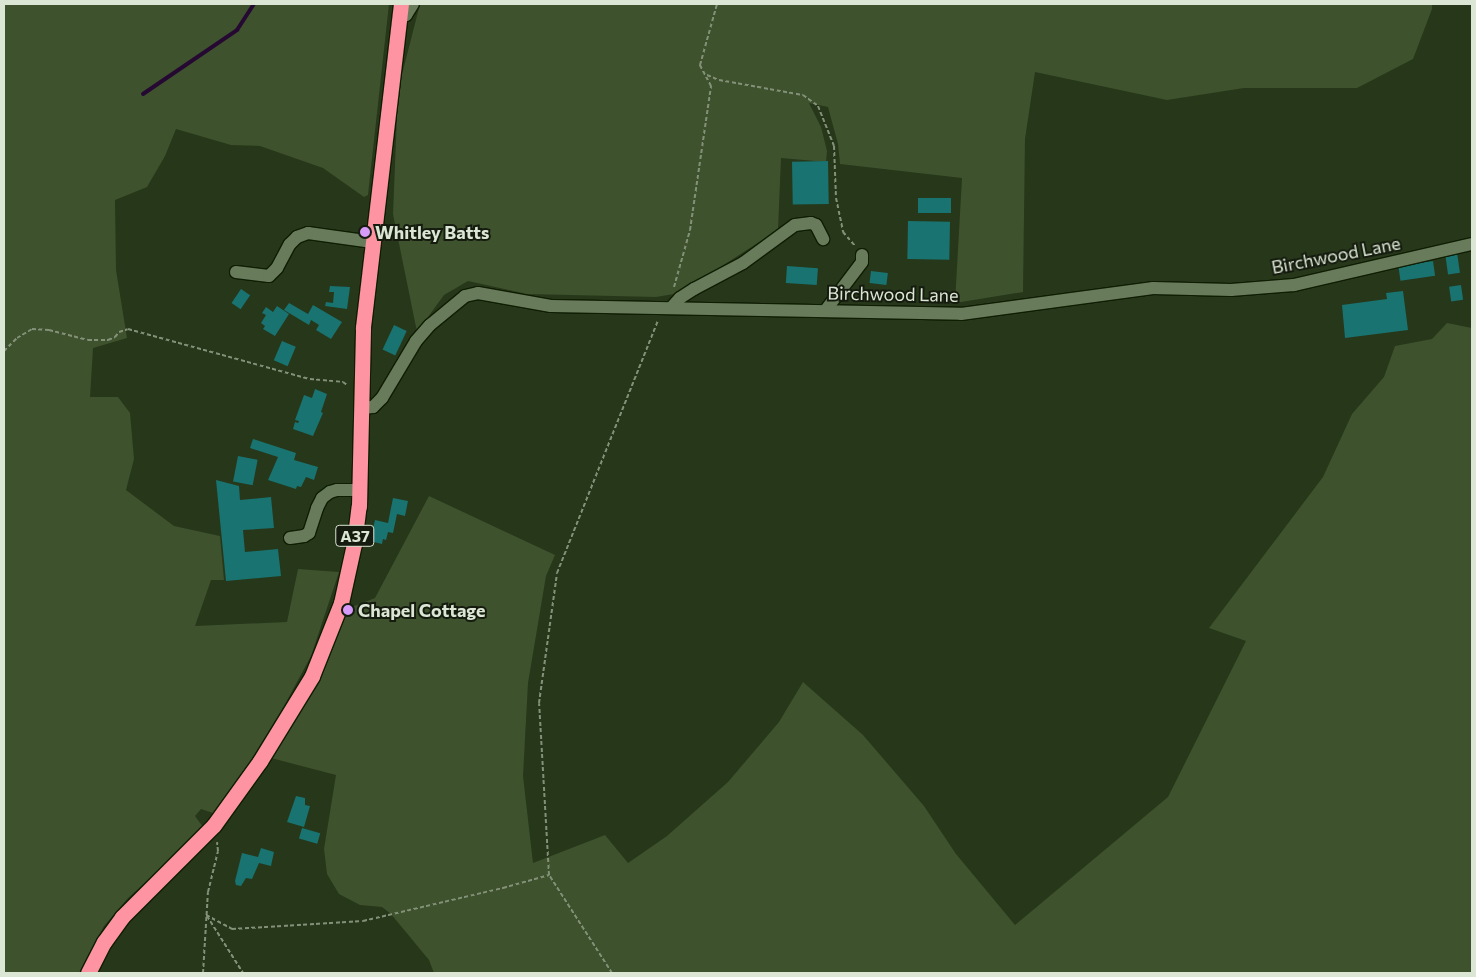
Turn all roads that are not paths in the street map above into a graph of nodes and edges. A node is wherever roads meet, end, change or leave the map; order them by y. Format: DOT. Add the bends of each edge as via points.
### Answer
graph roads {
  1 [pos="413,4"];
  2 [pos="400,11"];
  3 [pos="823,239"];
  4 [pos="372,242"];
  5 [pos="1472,244"];
  6 [pos="862,255"];
  7 [pos="236,272"];
  8 [pos="668,308"];
  9 [pos="825,311"];
  10 [pos="362,408"];
  11 [pos="360,490"];
  12 [pos="290,538"];
  13 [pos="88,973"];
  1 -- 2 [label="street" via="406,15"];
  2 -- 4 [label="highway, A37"];
  3 -- 8 [label="street" via="816,225 795,225 743,263 694,289"];
  4 -- 7 [label="street" via="308,233 290,244 269,276"];
  4 -- 10 [label="highway, A37" via="363,327"];
  5 -- 9 [label="street, Birchwood Lane" via="1294,285 1231,290 1154,288 961,314"];
  6 -- 9 [label="street" via="859,267"];
  8 -- 9 [label="street, Birchwood Lane"];
  8 -- 10 [label="street, Birchwood Lane" via="551,306 478,293 465,296 416,341 382,398 373,407"];
  10 -- 11 [label="highway, A37"];
  11 -- 12 [label="street" via="330,492 322,498 309,533"];
  11 -- 13 [label="highway, A37" via="346,582 320,658 304,692 214,825 132,906 104,942"];
}
